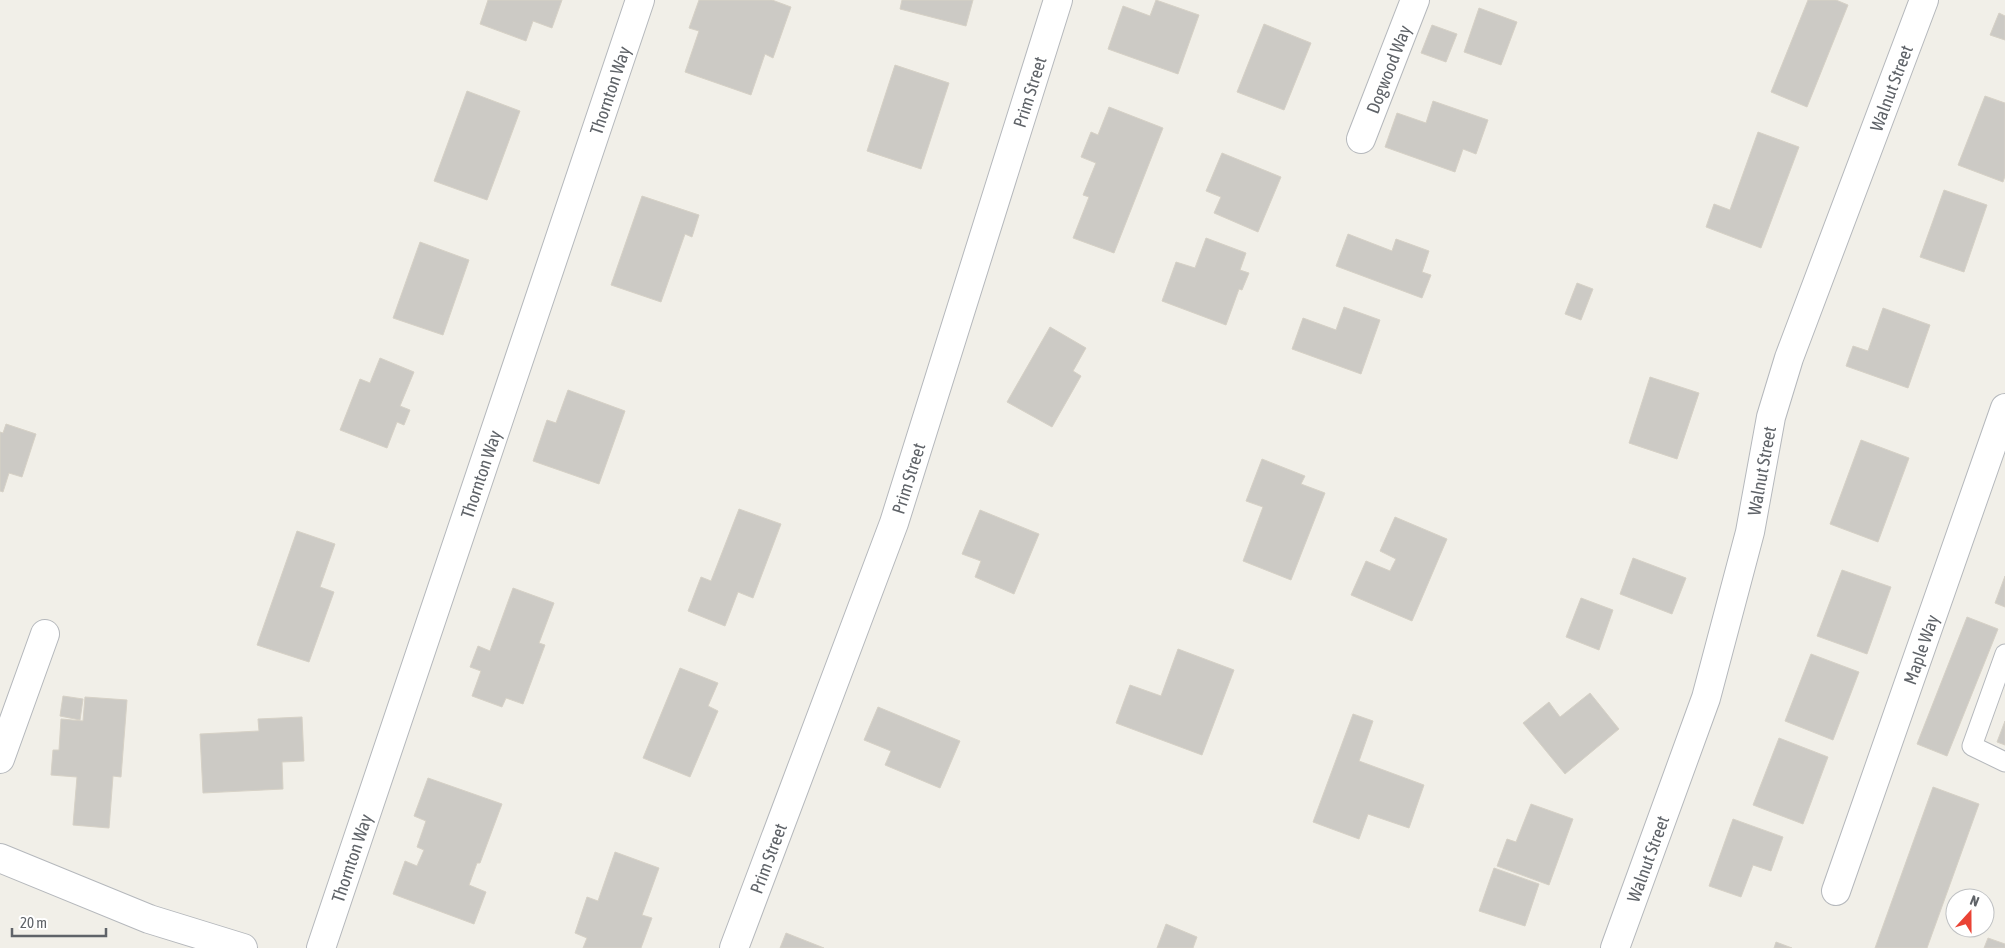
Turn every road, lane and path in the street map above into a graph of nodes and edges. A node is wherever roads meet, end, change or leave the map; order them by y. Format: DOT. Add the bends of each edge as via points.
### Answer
graph roads {
  1 [pos="640,0"];
  2 [pos="1058,0"];
  3 [pos="1415,0"];
  4 [pos="1924,0"];
  5 [pos="1361,139"];
  6 [pos="2005,408"];
  7 [pos="45,634"];
  8 [pos="2005,654"];
  9 [pos="0,759"];
  10 [pos="2005,762"];
  11 [pos="0,858"];
  12 [pos="1836,891"];
  13 [pos="242,948"];
  14 [pos="321,948"];
  15 [pos="734,948"];
  16 [pos="1615,948"];
  1 -- 14 [label="street, Thornton Way"];
  2 -- 15 [label="street, Prim Street" via="894,523"];
  3 -- 5 [label="street, Dogwood Way"];
  4 -- 16 [label="street, Walnut Street" via="1789,358 1771,417 1750,532 1706,698"];
  6 -- 12 [label="street, Maple Way"];
  7 -- 9 [label="street"];
  8 -- 10 [label="lane" via="1972,746"];
  11 -- 13 [label="street" via="149,919"];
}
